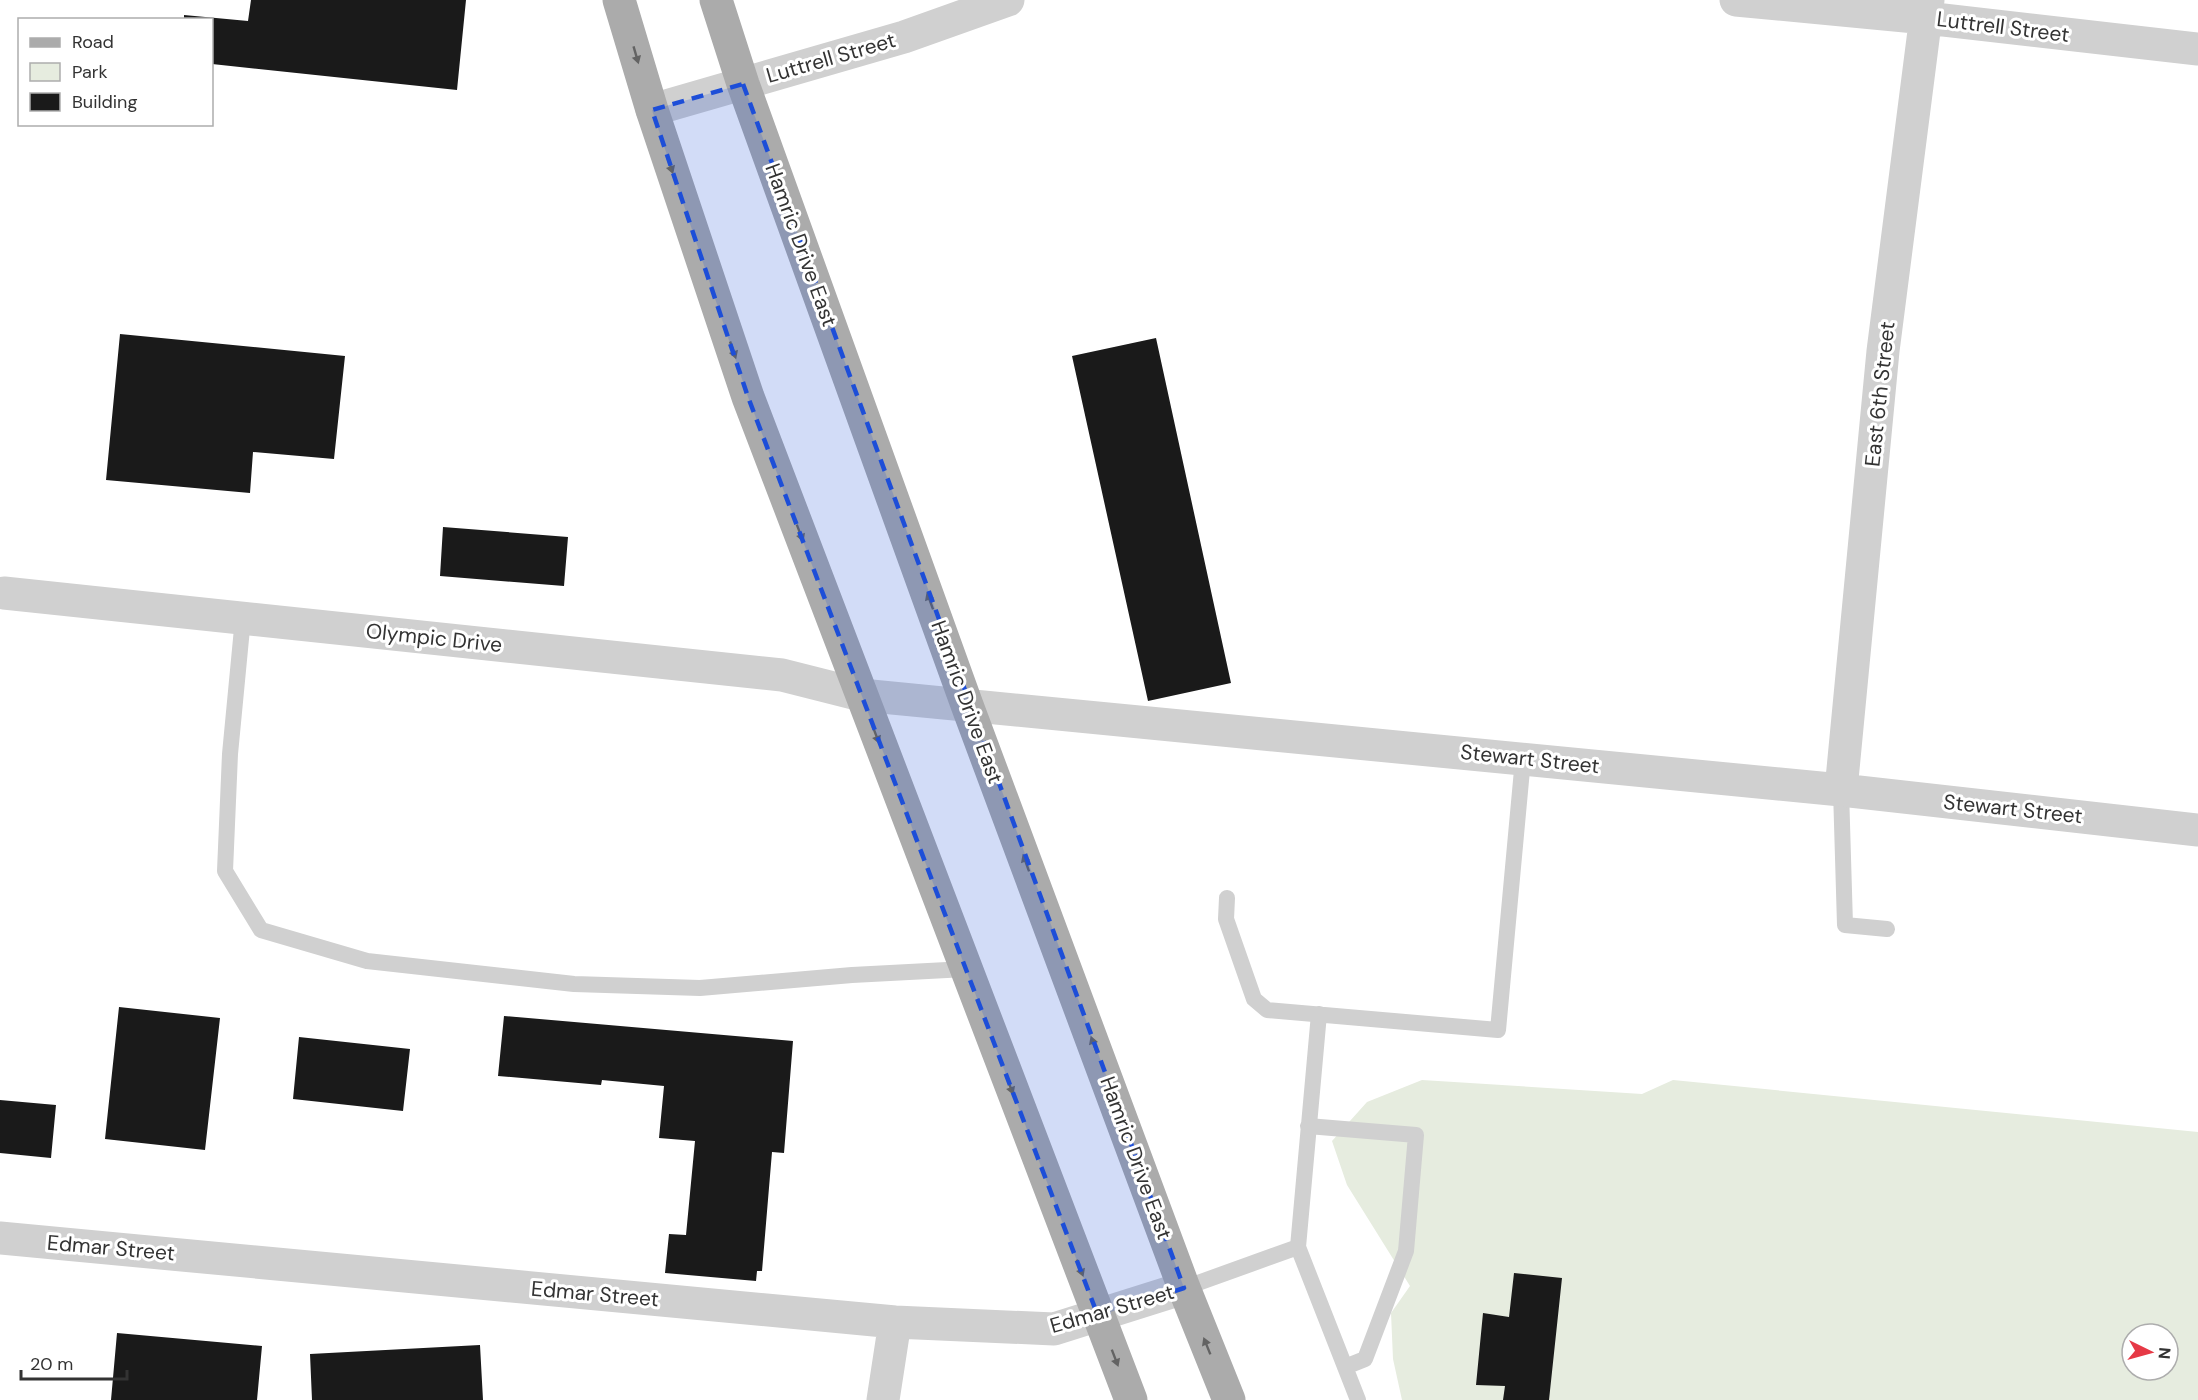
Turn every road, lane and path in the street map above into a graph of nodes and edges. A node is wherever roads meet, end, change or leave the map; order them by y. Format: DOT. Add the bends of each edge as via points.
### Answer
graph roads {
  1 [pos="619,0"];
  2 [pos="716,0"];
  3 [pos="1008,0"];
  4 [pos="1736,0"];
  5 [pos="1927,9"];
  6 [pos="2198,49"];
  7 [pos="743,84"];
  8 [pos="652,110"];
  9 [pos="4,592"];
  10 [pos="243,618"];
  11 [pos="861,695"];
  12 [pos="967,705"];
  13 [pos="1523,759"];
  14 [pos="1841,790"];
  15 [pos="2198,830"];
  16 [pos="1227,898"];
  17 [pos="1887,929"];
  18 [pos="966,969"];
  19 [pos="1318,1014"];
  20 [pos="1308,1126"];
  21 [pos="0,1238"];
  22 [pos="1298,1247"];
  23 [pos="1184,1288"];
  24 [pos="1098,1317"];
  25 [pos="895,1322"];
  26 [pos="1345,1367"];
  27 [pos="883,1400"];
  28 [pos="1131,1400"];
  29 [pos="1229,1400"];
  30 [pos="1358,1400"];
  1 -- 8 [label="main road, one-way"];
  2 -- 7 [label="main road, Hamric Drive East"];
  3 -- 7 [label="street, Luttrell Street" via="904,38"];
  4 -- 5 [label="street, Luttrell Street"];
  5 -- 6 [label="street, Luttrell Street"];
  5 -- 14 [label="street, East 6th Street" via="1883,351"];
  7 -- 8 [label="street, Luttrell Street"];
  12 -- 7 [label="main road, Hamric Drive East, one-way"];
  8 -- 11 [label="main road, one-way" via="748,397"];
  9 -- 10 [label="street, Olympic Drive"];
  10 -- 11 [label="street, Olympic Drive" via="782,675"];
  10 -- 18 [label="lane" via="230,754 225,872 261,930 368,961 574,984 700,988"];
  11 -- 12 [label="street, Stewart Street"];
  11 -- 18 [label="main road, one-way"];
  12 -- 13 [label="street, Stewart Street"];
  23 -- 12 [label="main road, Hamric Drive East, one-way"];
  13 -- 14 [label="street, Stewart Street"];
  13 -- 19 [label="lane" via="1498,1030"];
  14 -- 15 [label="street, Stewart Street"];
  14 -- 17 [label="lane" via="1845,926"];
  16 -- 19 [label="lane" via="1226,919 1254,999 1267,1010"];
  18 -- 24 [label="main road, one-way"];
  19 -- 20 [label="lane"];
  20 -- 22 [label="lane"];
  20 -- 26 [label="lane" via="1416,1135 1406,1251 1365,1359"];
  21 -- 25 [label="street, Edmar Street"];
  22 -- 23 [label="lane"];
  22 -- 26 [label="lane"];
  23 -- 24 [label="street, Edmar Street"];
  29 -- 23 [label="main road, Hamric Drive East, one-way"];
  24 -- 25 [label="street, Edmar Street" via="1053,1329"];
  24 -- 28 [label="main road, one-way"];
  25 -- 27 [label="street"];
  26 -- 30 [label="lane"];
}
